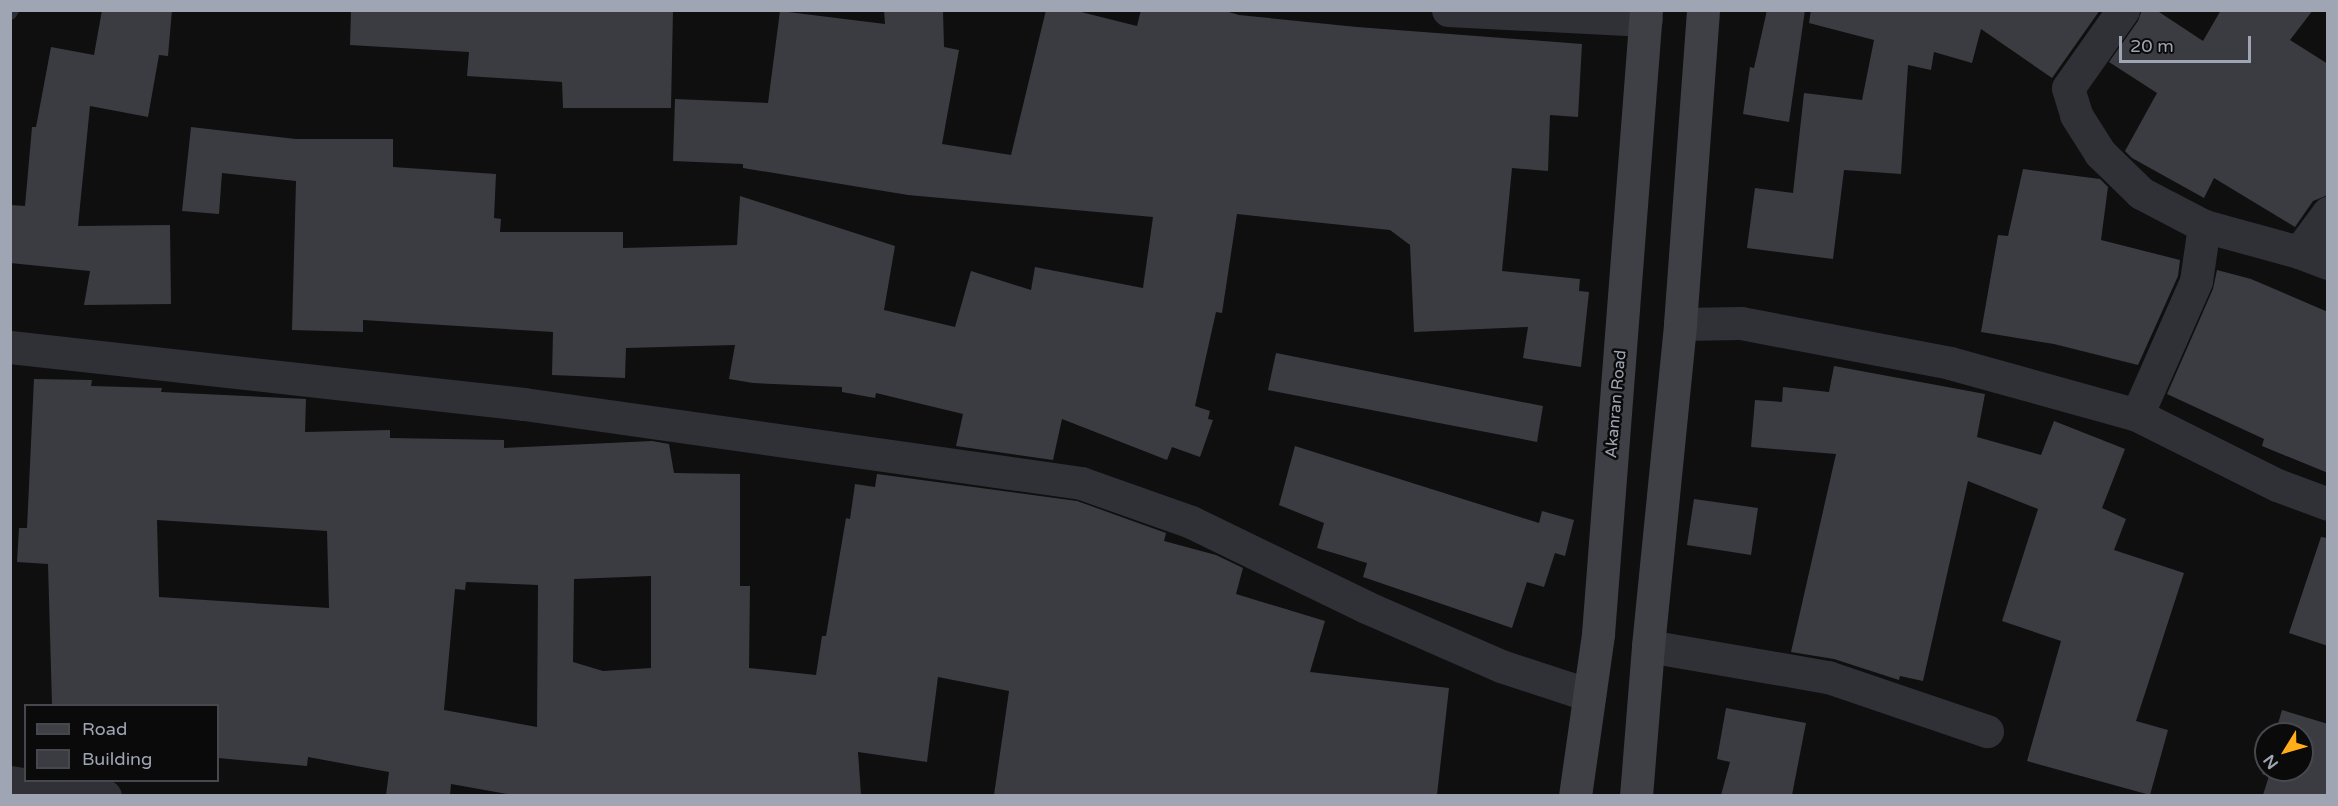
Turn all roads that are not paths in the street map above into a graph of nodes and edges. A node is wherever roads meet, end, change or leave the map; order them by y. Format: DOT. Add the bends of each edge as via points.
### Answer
graph roads {
  1 [pos="1448,10"];
  2 [pos="1703,10"];
  3 [pos="2123,10"];
  4 [pos="1646,15"];
  5 [pos="2328,213"];
  6 [pos="2204,226"];
  7 [pos="2313,258"];
  8 [pos="1680,324"];
  9 [pos="10,347"];
  10 [pos="2137,416"];
  11 [pos="2328,504"];
  12 [pos="1648,646"];
  13 [pos="1589,695"];
  14 [pos="1987,731"];
  15 [pos="10,782"];
  16 [pos="105,795"];
  17 [pos="1575,795"];
  18 [pos="1636,795"];
  1 -- 4 [label="street"];
  2 -- 8 [label="main road"];
  3 -- 6 [label="street" via="2068,88 2076,115 2100,153 2141,194"];
  4 -- 13 [label="main road, Akanran Road" via="1598,634"];
  5 -- 7 [label="street"];
  6 -- 7 [label="street"];
  6 -- 10 [label="street" via="2196,281"];
  8 -- 10 [label="street" via="1741,323 1950,363"];
  8 -- 12 [label="main road"];
  9 -- 13 [label="street" via="524,404 1081,483 1191,522 1366,607 1501,666"];
  10 -- 11 [label="street" via="2277,485"];
  12 -- 14 [label="street" via="1828,677"];
  12 -- 18 [label="main road"];
  13 -- 17 [label="main road, Akanran Road"];
  15 -- 16 [label="street"];
}
